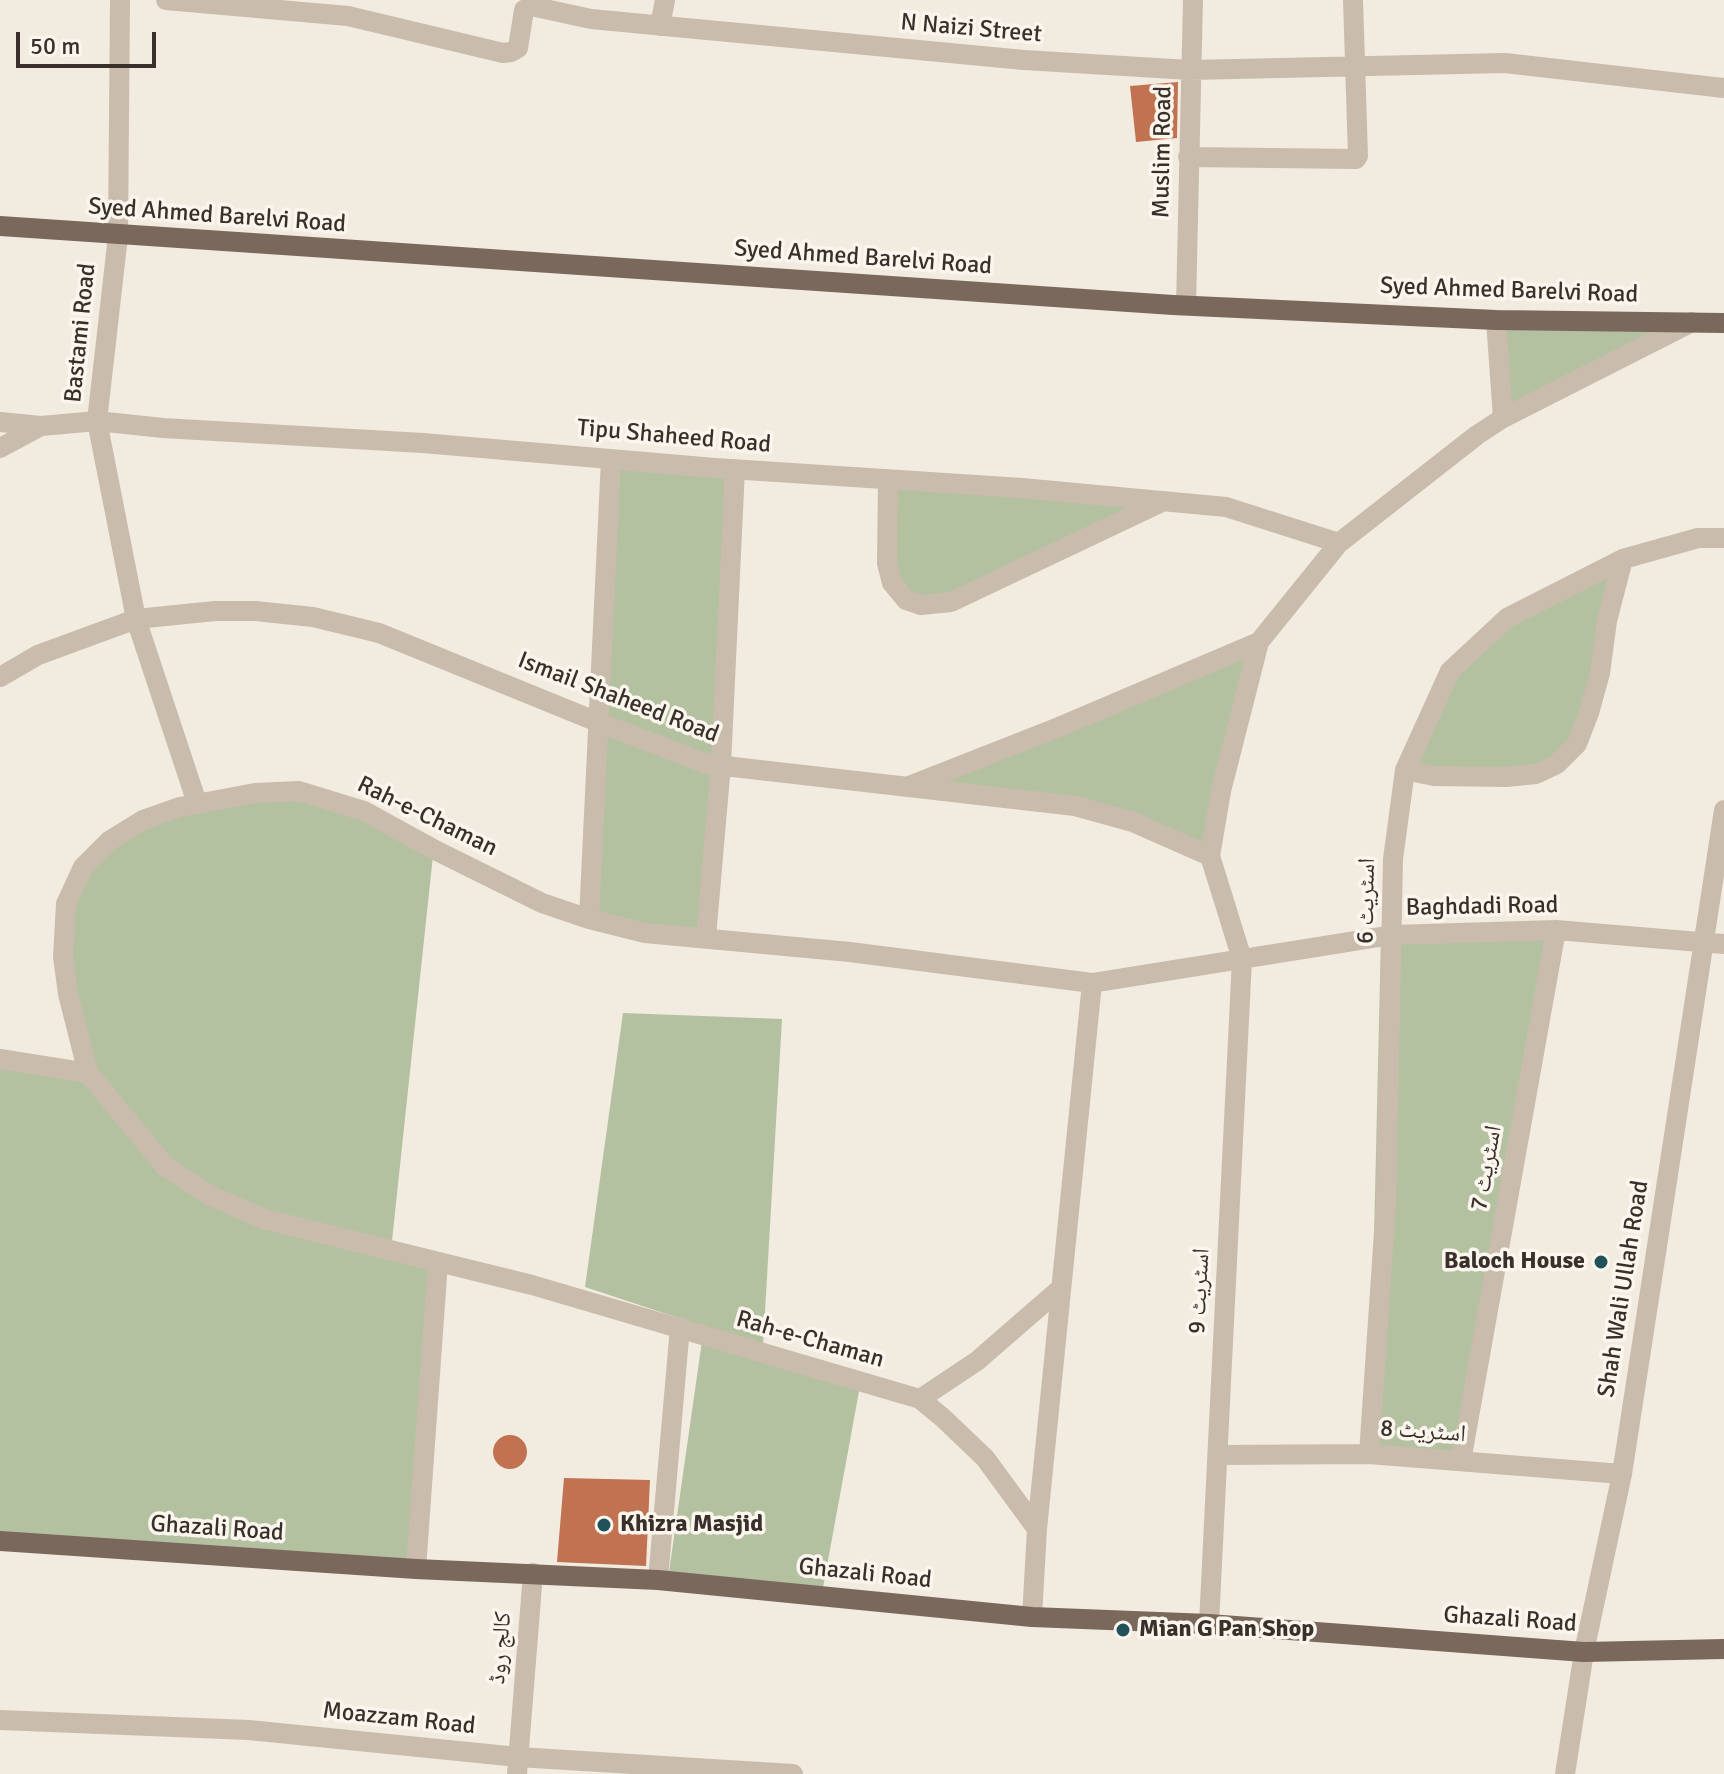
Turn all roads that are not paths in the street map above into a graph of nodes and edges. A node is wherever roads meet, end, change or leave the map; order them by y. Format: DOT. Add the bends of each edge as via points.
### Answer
graph roads {
  1 [pos="120,0"];
  2 [pos="166,0"];
  3 [pos="665,0"];
  4 [pos="1193,0"];
  5 [pos="1353,0"];
  6 [pos="660,26"];
  7 [pos="1354,68"];
  8 [pos="1190,70"];
  9 [pos="1724,88"];
  10 [pos="1188,157"];
  11 [pos="0,226"];
  12 [pos="118,236"];
  13 [pos="1186,305"];
  14 [pos="1496,320"];
  15 [pos="1692,322"];
  16 [pos="1724,323"];
  17 [pos="1503,418"];
  18 [pos="97,421"];
  19 [pos="0,422"];
  20 [pos="41,426"];
  21 [pos="0,448"];
  22 [pos="611,459"];
  23 [pos="735,469"];
  24 [pos="888,479"];
  25 [pos="1164,501"];
  26 [pos="1724,538"];
  27 [pos="1339,543"];
  28 [pos="1623,559"];
  29 [pos="136,619"];
  30 [pos="1259,642"];
  31 [pos="0,677"];
  32 [pos="600,723"];
  33 [pos="721,765"];
  34 [pos="1405,770"];
  35 [pos="906,788"];
  36 [pos="197,803"];
  37 [pos="1724,810"];
  38 [pos="1210,856"];
  39 [pos="589,919"];
  40 [pos="1556,930"];
  41 [pos="1392,935"];
  42 [pos="706,937"];
  43 [pos="1714,942"];
  44 [pos="1242,959"];
  45 [pos="1092,983"];
  46 [pos="0,1059"];
  47 [pos="88,1073"];
  48 [pos="438,1262"];
  49 [pos="1061,1288"];
  50 [pos="680,1327"];
  51 [pos="920,1399"];
  52 [pos="1369,1454"];
  53 [pos="1219,1455"];
  54 [pos="1461,1461"];
  55 [pos="1622,1474"];
  56 [pos="1037,1529"];
  57 [pos="0,1541"];
  58 [pos="416,1569"];
  59 [pos="533,1573"];
  60 [pos="658,1580"];
  61 [pos="1032,1617"];
  62 [pos="1209,1624"];
  63 [pos="1724,1649"];
  64 [pos="1584,1652"];
  65 [pos="0,1720"];
  66 [pos="518,1766"];
  67 [pos="793,1774"];
  68 [pos="1565,1774"];
  1 -- 12 [label="street, Bastami Road"];
  2 -- 6 [label="street, N Naizi Street" via="348,16 503,53 518,48 524,10 531,6"];
  3 -- 6 [label="street"];
  4 -- 8 [label="street, Muslim Road"];
  5 -- 7 [label="street"];
  6 -- 8 [label="street, N Naizi Street"];
  7 -- 8 [label="street, N Naizi Street"];
  7 -- 9 [label="street, N Naizi Street" via="1505,63"];
  7 -- 10 [label="street" via="1356,159"];
  8 -- 10 [label="street, Muslim Road"];
  10 -- 13 [label="street, Muslim Road"];
  11 -- 12 [label="main road, Syed Ahmed Barelvi Road"];
  12 -- 13 [label="main road, Syed Ahmed Barelvi Road"];
  12 -- 18 [label="street, Bastami Road"];
  13 -- 14 [label="main road, Syed Ahmed Barelvi Road"];
  14 -- 15 [label="main road, Syed Ahmed Barelvi Road"];
  14 -- 17 [label="street"];
  15 -- 16 [label="main road, Syed Ahmed Barelvi Road"];
  15 -- 17 [label="street"];
  17 -- 27 [label="street"];
  18 -- 20 [label="street, Tipu Shaheed Road"];
  18 -- 22 [label="street, Tipu Shaheed Road"];
  18 -- 29 [label="street, Bastami Road"];
  19 -- 20 [label="street, Tipu Shaheed Road"];
  20 -- 21 [label="street"];
  22 -- 23 [label="street, Tipu Shaheed Road"];
  22 -- 32 [label="street"];
  23 -- 24 [label="street, Tipu Shaheed Road"];
  23 -- 33 [label="street"];
  24 -- 25 [label="street, Tipu Shaheed Road"];
  24 -- 25 [label="street" via="887,563 892,583 906,600 921,605 951,602"];
  25 -- 27 [label="street, Tipu Shaheed Road" via="1226,507"];
  26 -- 28 [label="street, اسٹریٹ 6" via="1698,538"];
  27 -- 30 [label="street"];
  28 -- 34 [label="street, اسٹریٹ 6" via="1507,618 1450,671"];
  28 -- 34 [label="street" via="1589,713 1577,744 1557,764 1536,774 1506,777"];
  29 -- 31 [label="street, Ismail Shaheed Road" via="38,655"];
  29 -- 32 [label="street, Ismail Shaheed Road" via="215,611 313,617 379,633"];
  29 -- 36 [label="street, Bastami Road"];
  30 -- 35 [label="street, Ismail Shaheed Road"];
  30 -- 38 [label="street"];
  32 -- 33 [label="street, Ismail Shaheed Road"];
  32 -- 39 [label="street"];
  33 -- 35 [label="street, Ismail Shaheed Road"];
  33 -- 42 [label="street"];
  34 -- 41 [label="street, اسٹریٹ 6" via="1393,859"];
  35 -- 38 [label="street" via="1075,806 1133,822"];
  36 -- 39 [label="street, Rah-e-Chaman" via="255,793 299,791 325,797 364,811 542,903"];
  36 -- 47 [label="street, Rah-e-Chaman" via="143,820 109,841 83,867 66,904 63,957"];
  37 -- 43 [label="street, Shah Wali Ullah Road"];
  38 -- 44 [label="street, اسٹریٹ 9"];
  39 -- 42 [label="street, Rah-e-Chaman" via="645,933"];
  40 -- 41 [label="street, Baghdadi Road"];
  40 -- 43 [label="street, Baghdadi Road"];
  40 -- 54 [label="street, اسٹریٹ 7"];
  41 -- 44 [label="street, Baghdadi Road"];
  41 -- 52 [label="street, اسٹریٹ 6" via="1386,1203"];
  42 -- 45 [label="street, Rah-e-Chaman"];
  43 -- 55 [label="street, Shah Wali Ullah Road"];
  44 -- 45 [label="street, Rah-e-Chaman"];
  44 -- 53 [label="street, اسٹریٹ 9"];
  45 -- 49 [label="street"];
  46 -- 47 [label="street"];
  47 -- 48 [label="street, Rah-e-Chaman" via="165,1166 211,1196 264,1219"];
  48 -- 50 [label="street, Rah-e-Chaman"];
  48 -- 58 [label="street"];
  49 -- 51 [label="street" via="977,1361"];
  49 -- 56 [label="street"];
  50 -- 51 [label="street, Rah-e-Chaman"];
  50 -- 60 [label="street"];
  51 -- 56 [label="street, Rah-e-Chaman" via="985,1458"];
  52 -- 53 [label="street, اسٹریٹ 8"];
  52 -- 54 [label="street, اسٹریٹ 8"];
  53 -- 62 [label="street, اسٹریٹ 9"];
  54 -- 55 [label="street, اسٹریٹ 8"];
  55 -- 64 [label="street, Shah Wali Ullah Road"];
  56 -- 61 [label="street"];
  57 -- 58 [label="main road, Ghazali Road"];
  58 -- 59 [label="main road, Ghazali Road"];
  59 -- 60 [label="main road, Ghazali Road"];
  59 -- 66 [label="street, کالج روڈ"];
  60 -- 61 [label="main road, Ghazali Road"];
  61 -- 62 [label="main road, Ghazali Road"];
  62 -- 64 [label="main road, Ghazali Road"];
  63 -- 64 [label="main road, Ghazali Road"];
  64 -- 68 [label="street, Shah Wali Ullah Road"];
  65 -- 66 [label="street, Moazzam Road" via="249,1730"];
  66 -- 67 [label="street, Moazzam Road"];
}
